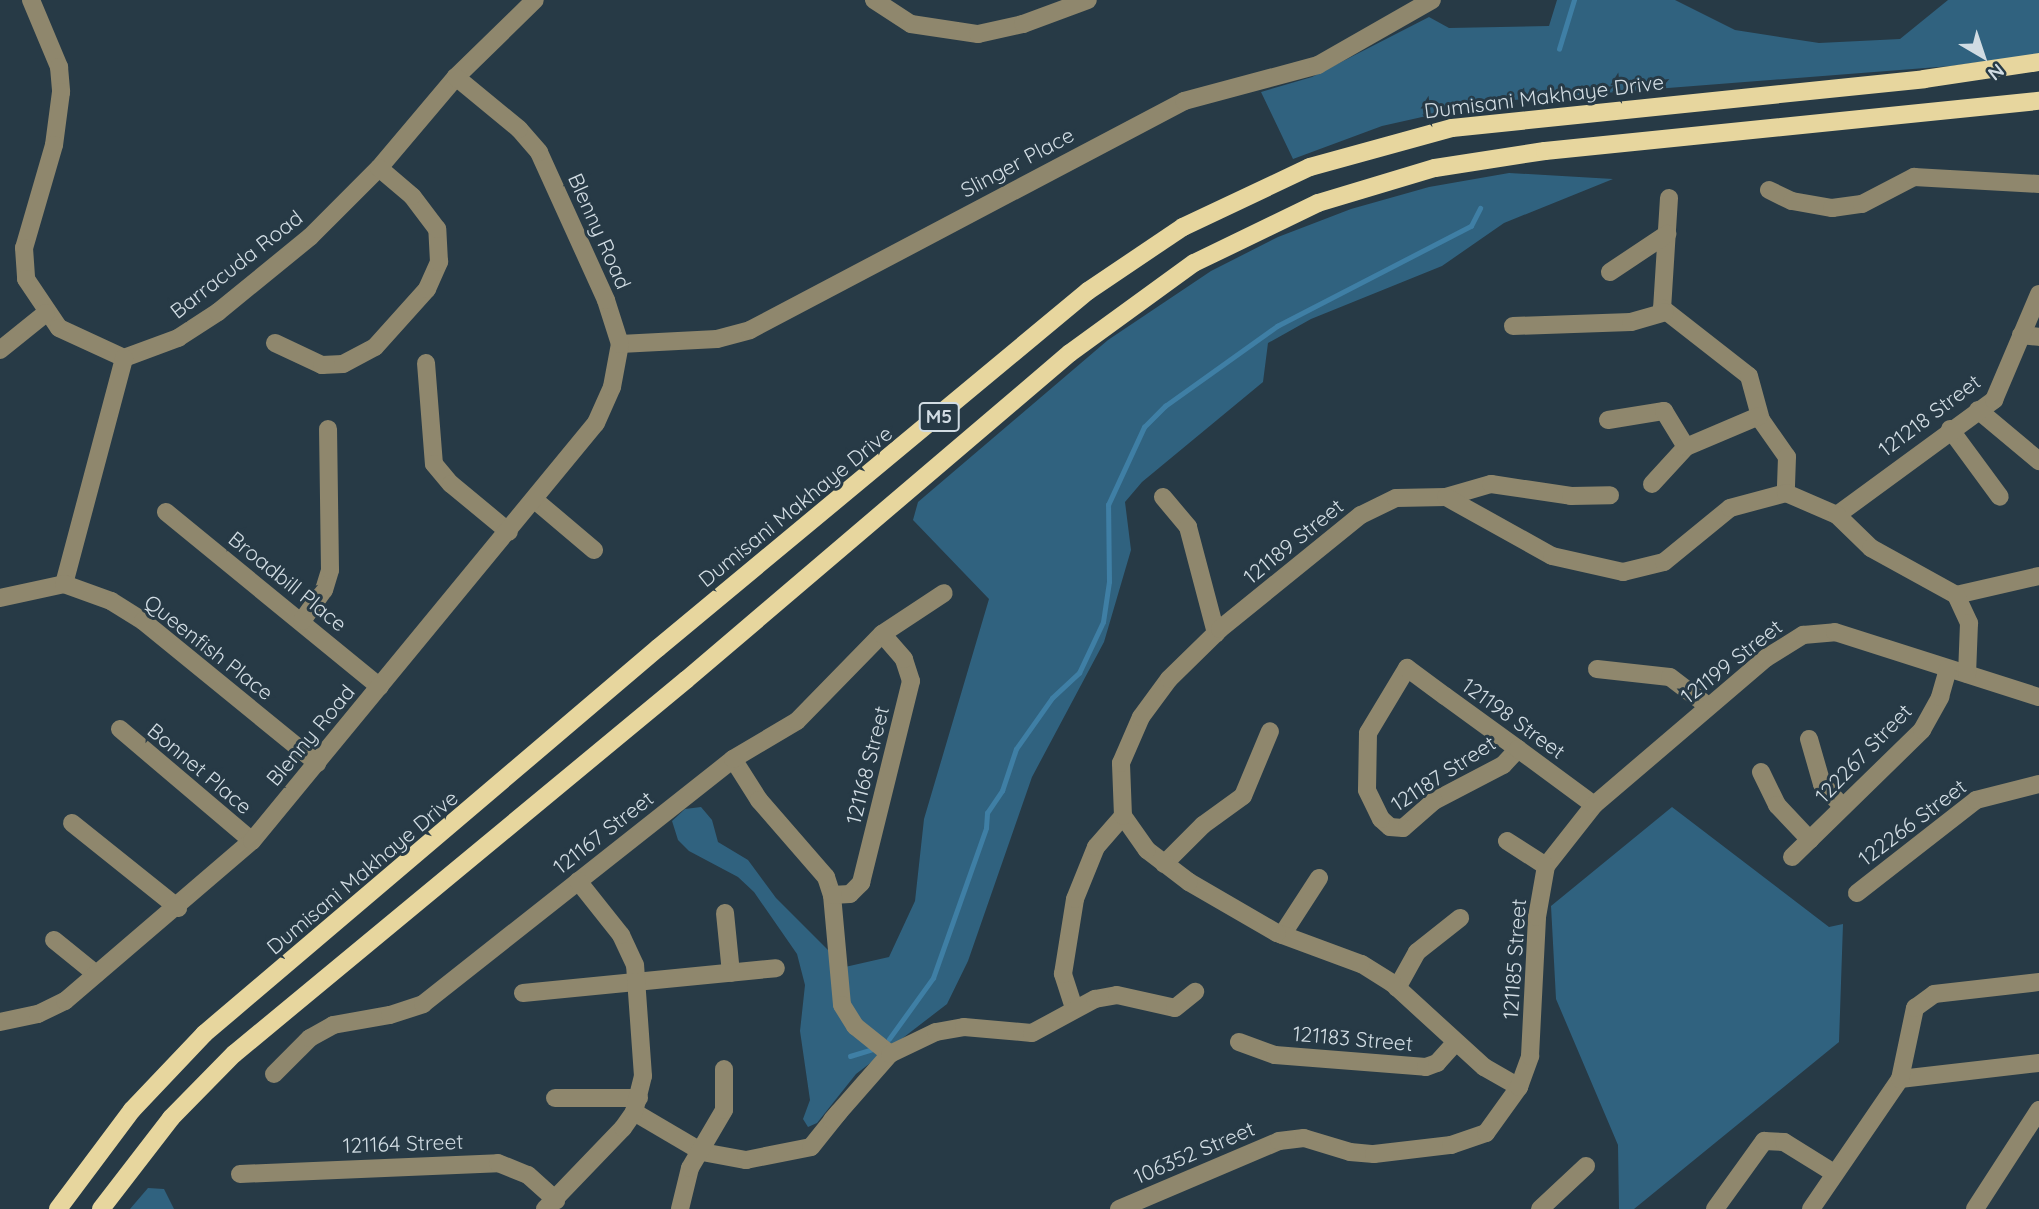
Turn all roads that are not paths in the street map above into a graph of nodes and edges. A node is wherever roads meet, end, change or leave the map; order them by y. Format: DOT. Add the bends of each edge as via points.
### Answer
graph roads {
  1 [pos="31,0"];
  2 [pos="535,0"];
  3 [pos="874,0"];
  4 [pos="1088,0"];
  5 [pos="1432,0"];
  6 [pos="2039,62"];
  7 [pos="456,77"];
  8 [pos="2039,101"];
  9 [pos="379,168"];
  10 [pos="2039,184"];
  11 [pos="1769,190"];
  12 [pos="1669,198"];
  13 [pos="1667,234"];
  14 [pos="1610,272"];
  15 [pos="2039,294"];
  16 [pos="1665,312"];
  17 [pos="46,313"];
  18 [pos="1513,326"];
  19 [pos="2030,336"];
  20 [pos="275,342"];
  21 [pos="620,344"];
  22 [pos="0,350"];
  23 [pos="124,358"];
  24 [pos="426,363"];
  25 [pos="1978,410"];
  26 [pos="1759,416"];
  27 [pos="1608,420"];
  28 [pos="328,429"];
  29 [pos="1950,429"];
  30 [pos="1686,447"];
  31 [pos="2039,461"];
  32 [pos="1652,484"];
  33 [pos="1786,493"];
  34 [pos="1609,495"];
  35 [pos="1163,497"];
  36 [pos="1447,497"];
  37 [pos="2000,497"];
  38 [pos="536,501"];
  39 [pos="166,512"];
  40 [pos="1837,515"];
  41 [pos="509,532"];
  42 [pos="594,550"];
  43 [pos="2039,576"];
  44 [pos="64,584"];
  45 [pos="944,593"];
  46 [pos="1956,595"];
  47 [pos="0,598"];
  48 [pos="302,621"];
  49 [pos="1216,633"];
  50 [pos="882,634"];
  51 [pos="1948,668"];
  52 [pos="1597,669"];
  53 [pos="1967,674"];
  54 [pos="380,687"];
  55 [pos="2039,697"];
  56 [pos="1708,706"];
  57 [pos="120,729"];
  58 [pos="1270,731"];
  59 [pos="1809,740"];
  60 [pos="1518,749"];
  61 [pos="733,759"];
  62 [pos="317,763"];
  63 [pos="1761,772"];
  64 [pos="2039,784"];
  65 [pos="1594,805"];
  66 [pos="1843,807"];
  67 [pos="1122,816"];
  68 [pos="72,823"];
  69 [pos="1390,827"];
  70 [pos="1810,840"];
  71 [pos="252,841"];
  72 [pos="1507,841"];
  73 [pos="1792,857"];
  74 [pos="1164,864"];
  75 [pos="1546,866"];
  76 [pos="1319,878"];
  77 [pos="578,881"];
  78 [pos="1857,892"];
  79 [pos="832,895"];
  80 [pos="178,908"];
  81 [pos="724,913"];
  82 [pos="1460,918"];
  83 [pos="1282,935"];
  84 [pos="54,940"];
  85 [pos="776,968"];
  86 [pos="731,973"];
  87 [pos="96,974"];
  88 [pos="639,982"];
  89 [pos="2039,982"];
  90 [pos="1396,988"];
  91 [pos="1195,992"];
  92 [pos="523,993"];
  93 [pos="1074,1008"];
  94 [pos="0,1022"];
  95 [pos="1239,1042"];
  96 [pos="1455,1043"];
  97 [pos="890,1054"];
  98 [pos="1530,1056"];
  99 [pos="2039,1063"];
  100 [pos="724,1069"];
  101 [pos="274,1074"];
  102 [pos="1900,1079"];
  103 [pos="1519,1087"];
  104 [pos="555,1098"];
  105 [pos="846,1104"];
  106 [pos="637,1105"];
  107 [pos="2039,1110"];
  108 [pos="832,1120"];
  109 [pos="702,1152"];
  110 [pos="1586,1166"];
  111 [pos="1834,1173"];
  112 [pos="240,1174"];
  113 [pos="551,1205"];
  114 [pos="58,1209"];
  115 [pos="101,1209"];
  116 [pos="680,1209"];
  117 [pos="1119,1209"];
  118 [pos="1540,1209"];
  119 [pos="1715,1209"];
  120 [pos="1811,1209"];
  121 [pos="1975,1209"];
  1 -- 17 [label="street" via="59,67 61,92 54,145 24,248 26,279"];
  2 -- 7 [label="street, Barracuda Road"];
  3 -- 4 [label="street" via="911,24 978,34 1023,24"];
  5 -- 21 [label="street, Slinger Place" via="1318,65 1184,101 750,330 717,339"];
  6 -- 114 [label="main road, Dumisani Makhaye Drive / M5" via="1924,79 1452,128 1310,167 1183,227 1088,291 204,1034 132,1110"];
  7 -- 9 [label="street, Barracuda Road"];
  7 -- 21 [label="street, Blenny Road" via="519,129 539,152 576,227"];
  8 -- 115 [label="main road, M5" via="1545,151 1435,168 1318,203 1194,263 1070,354 234,1054 171,1118"];
  9 -- 20 [label="street" via="412,196 437,229 439,262 427,289 375,347 344,364 322,365"];
  9 -- 23 [label="street, Barracuda Road" via="310,237 218,312 177,338"];
  10 -- 11 [label="street" via="1914,177 1862,204 1832,208 1792,201"];
  12 -- 13 [label="street"];
  13 -- 14 [label="street"];
  13 -- 16 [label="street" via="1661,280"];
  15 -- 19 [label="street, 121218 Street"];
  16 -- 18 [label="street" via="1631,322"];
  16 -- 26 [label="street" via="1745,371 1755,389"];
  17 -- 22 [label="street"];
  17 -- 23 [label="street" via="80,341"];
  19 -- 25 [label="street, 121218 Street" via="1994,400"];
  21 -- 38 [label="street, Blenny Road" via="612,387 596,424"];
  23 -- 44 [label="street"];
  24 -- 41 [label="street" via="434,464"];
  25 -- 29 [label="street, 121218 Street"];
  25 -- 31 [label="street"];
  26 -- 30 [label="street"];
  26 -- 33 [label="street" via="1787,457"];
  27 -- 30 [label="street" via="1664,411"];
  28 -- 48 [label="street" via="330,570 324,590"];
  29 -- 37 [label="street"];
  29 -- 40 [label="street, 121218 Street"];
  30 -- 32 [label="street"];
  33 -- 36 [label="street" via="1730,508 1664,562 1623,572 1552,556"];
  33 -- 40 [label="street"];
  34 -- 36 [label="street" via="1571,496 1482,485"];
  35 -- 49 [label="street" via="1188,527"];
  36 -- 49 [label="street, 121189 Street" via="1396,498 1378,505"];
  38 -- 41 [label="street, Blenny Road"];
  38 -- 42 [label="street"];
  39 -- 48 [label="street, Broadbill Place"];
  40 -- 46 [label="street" via="1871,548"];
  41 -- 54 [label="street, Blenny Road"];
  43 -- 46 [label="street"];
  44 -- 47 [label="street"];
  44 -- 62 [label="street, Queenfish Place" via="111,601 143,621"];
  45 -- 50 [label="street, 121167 Street"];
  46 -- 53 [label="street" via="1969,623"];
  48 -- 54 [label="street, Broadbill Place"];
  49 -- 67 [label="street, 121189 Street" via="1169,679 1133,732 1121,763"];
  50 -- 61 [label="street, 121167 Street" via="809,710"];
  50 -- 79 [label="street, 121168 Street" via="904,659 911,681 862,883 850,894"];
  51 -- 53 [label="street, 121199 Street"];
  51 -- 56 [label="street, 121199 Street" via="1835,632 1819,632 1790,640"];
  51 -- 66 [label="street, 122267 Street" via="1940,697 1922,730"];
  52 -- 56 [label="street" via="1670,677"];
  53 -- 55 [label="street, 121199 Street"];
  54 -- 62 [label="street, Blenny Road"];
  56 -- 65 [label="street, 121199 Street"];
  57 -- 71 [label="street, Bonnet Place"];
  58 -- 74 [label="street" via="1242,796 1203,825"];
  59 -- 66 [label="street" via="1822,784"];
  60 -- 65 [label="street, 121198 Street"];
  60 -- 69 [label="street, 121187 Street" via="1503,765 1434,801 1407,827"];
  60 -- 69 [label="street, 121198 Street" via="1406,668 1374,718 1364,757 1373,806"];
  61 -- 77 [label="street, 121167 Street"];
  61 -- 79 [label="street" via="759,800 817,864"];
  62 -- 71 [label="street, Blenny Road"];
  63 -- 70 [label="street" via="1777,805"];
  64 -- 78 [label="street, 122266 Street" via="1976,800"];
  65 -- 75 [label="street, 121199 Street"];
  66 -- 70 [label="street, 122267 Street"];
  67 -- 74 [label="street" via="1147,850"];
  67 -- 93 [label="street" via="1096,847 1075,899 1063,974"];
  68 -- 80 [label="street"];
  70 -- 73 [label="street, 122267 Street"];
  71 -- 80 [label="street, Blenny Road"];
  72 -- 75 [label="street"];
  74 -- 83 [label="street"];
  75 -- 98 [label="street, 121185 Street" via="1537,917"];
  76 -- 83 [label="street"];
  77 -- 88 [label="street" via="621,935"];
  77 -- 101 [label="street, 121167 Street" via="423,1004 333,1025 310,1038"];
  79 -- 97 [label="street" via="842,1005 855,1026"];
  80 -- 87 [label="street, Blenny Road"];
  81 -- 86 [label="street"];
  82 -- 90 [label="street" via="1423,946"];
  83 -- 90 [label="street" via="1361,964"];
  84 -- 87 [label="street"];
  85 -- 86 [label="street"];
  86 -- 88 [label="street"];
  87 -- 94 [label="street, Blenny Road" via="65,1001 38,1014"];
  88 -- 92 [label="street"];
  88 -- 106 [label="street" via="643,1076"];
  89 -- 102 [label="street" via="1934,993 1923,1000 1912,1016"];
  90 -- 96 [label="street"];
  91 -- 93 [label="street" via="1179,1008 1117,995"];
  93 -- 97 [label="street" via="1043,1030 1019,1034 955,1027"];
  95 -- 96 [label="street, 121183 Street" via="1275,1055 1426,1067 1437,1063"];
  96 -- 103 [label="street" via="1483,1067"];
  97 -- 105 [label="street"];
  98 -- 103 [label="street, 106352 Street"];
  99 -- 102 [label="street"];
  100 -- 109 [label="street" via="723,1110"];
  102 -- 111 [label="street"];
  103 -- 117 [label="street, 106352 Street" via="1494,1125 1470,1140 1374,1154 1304,1138 1279,1141"];
  104 -- 106 [label="street"];
  105 -- 108 [label="street"];
  105 -- 109 [label="street" via="811,1147 746,1160"];
  106 -- 109 [label="street"];
  106 -- 113 [label="street"];
  107 -- 121 [label="street"];
  109 -- 116 [label="street" via="690,1168"];
  110 -- 118 [label="street"];
  111 -- 119 [label="street" via="1784,1142 1764,1141"];
  111 -- 120 [label="street"];
  112 -- 113 [label="street, 121164 Street" via="498,1163 528,1175"];
}
